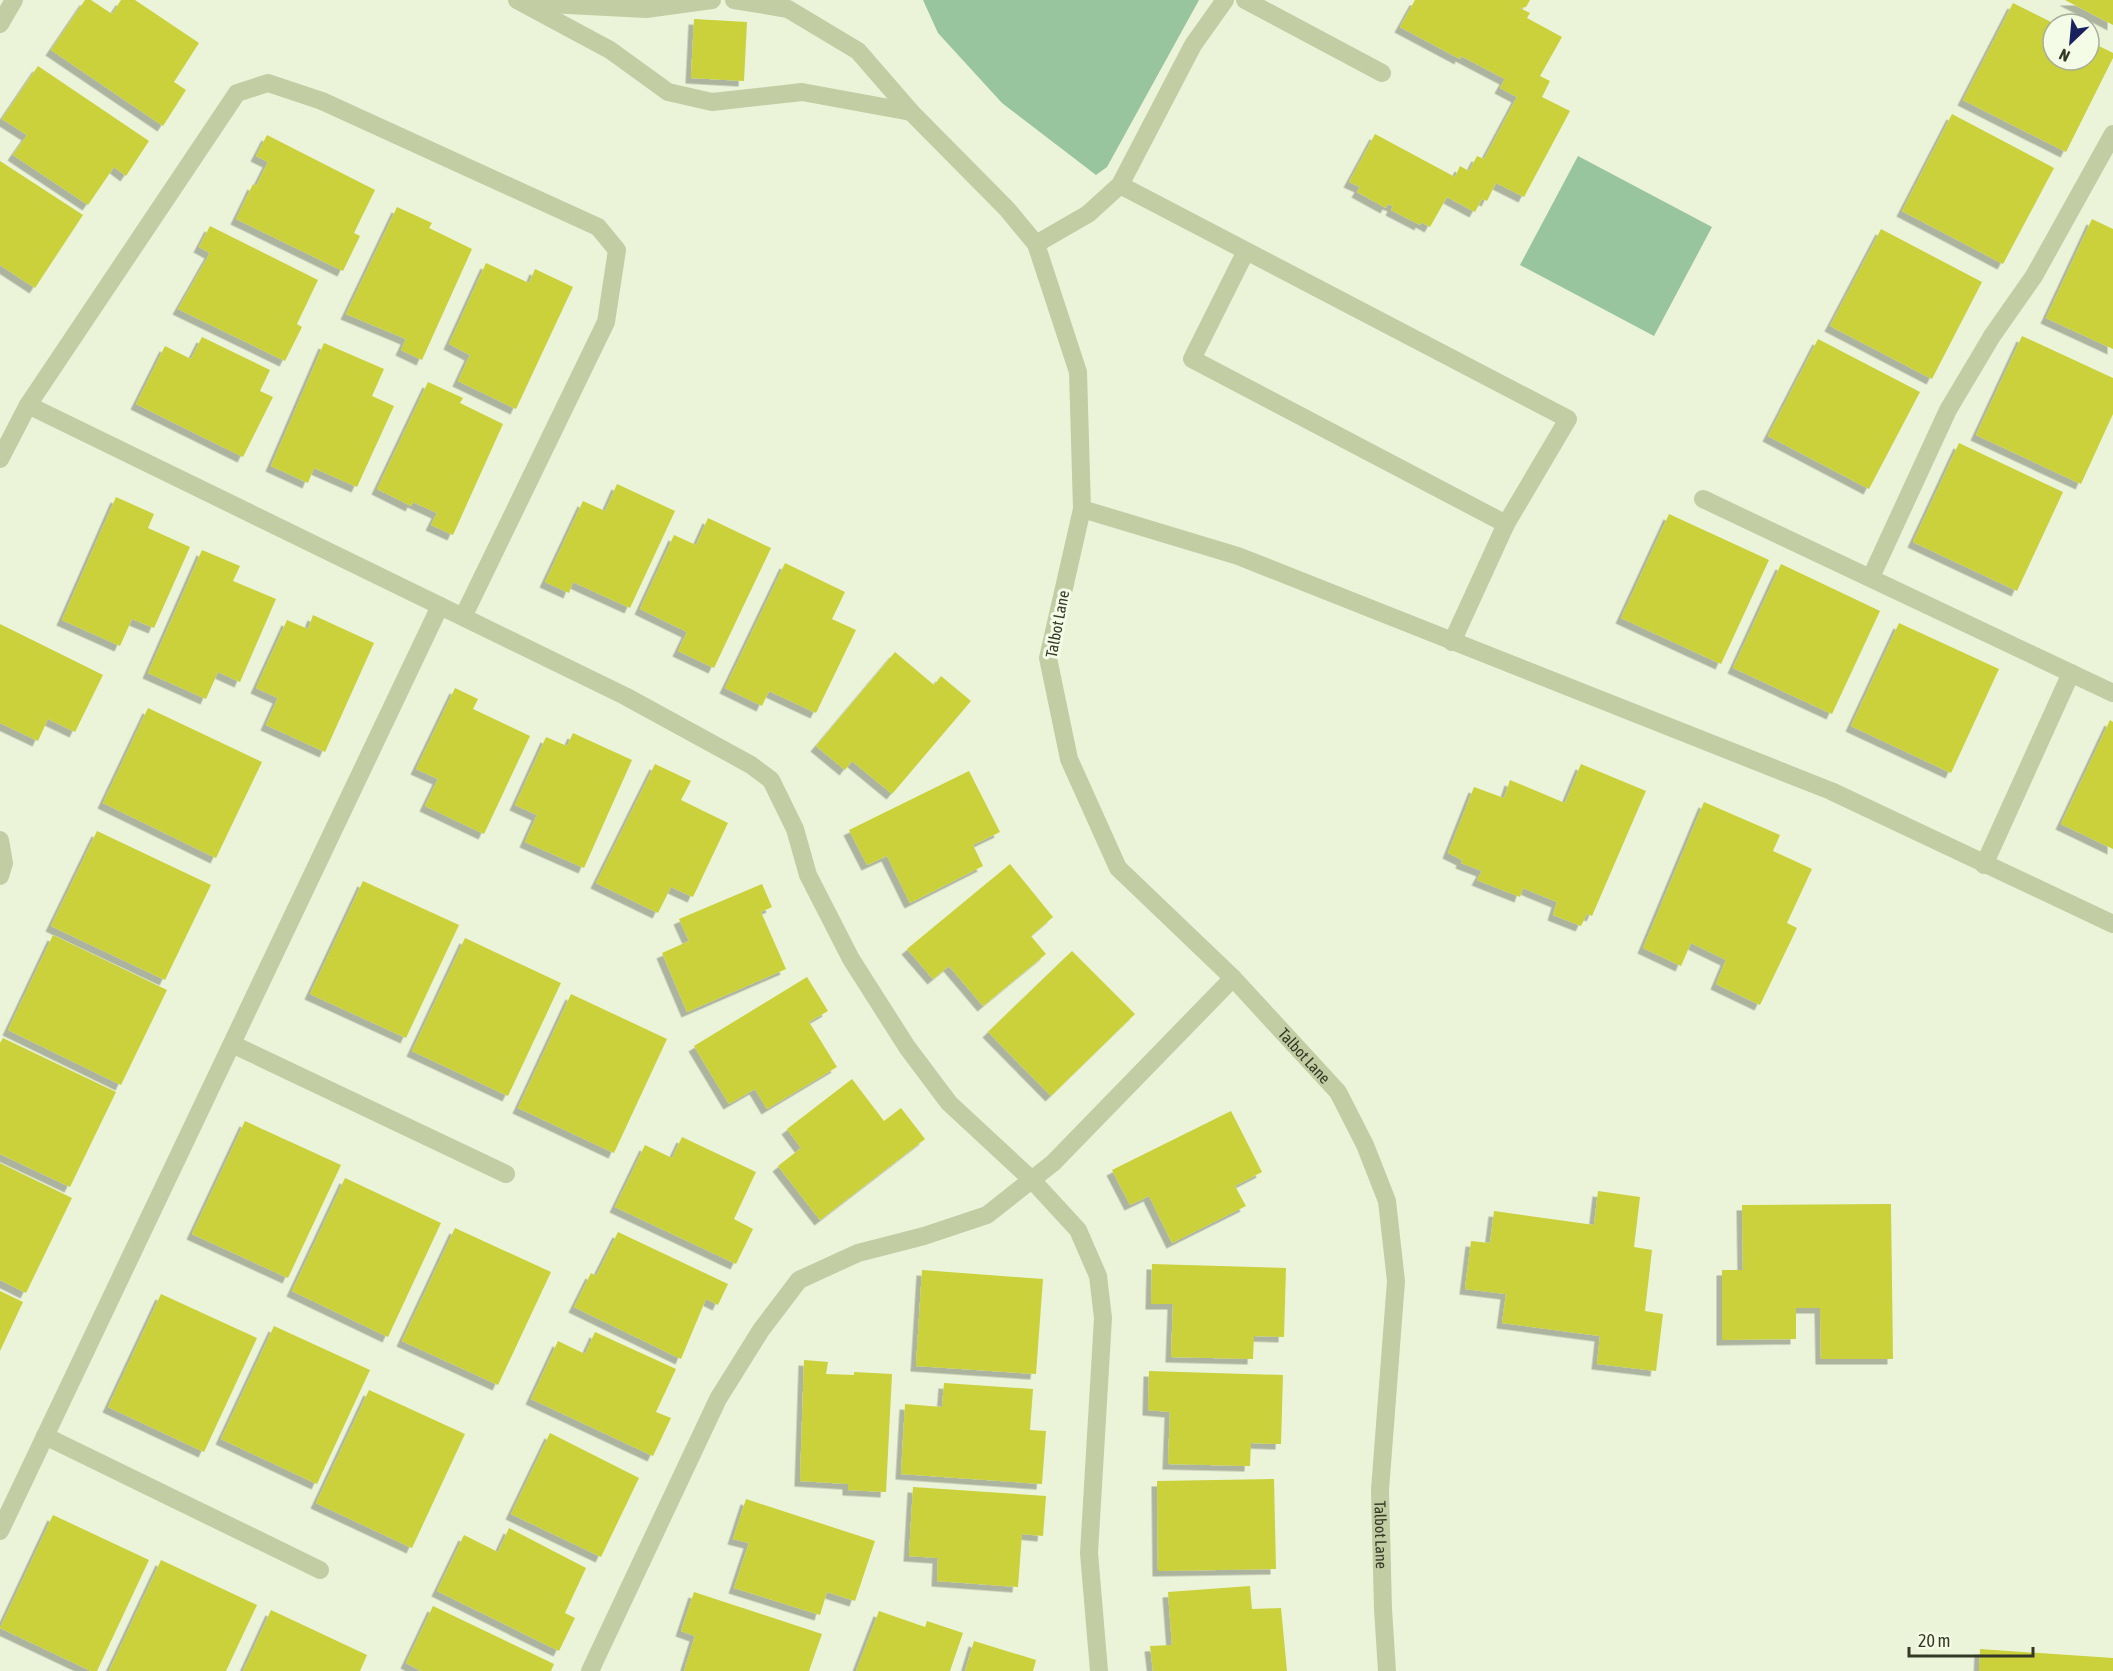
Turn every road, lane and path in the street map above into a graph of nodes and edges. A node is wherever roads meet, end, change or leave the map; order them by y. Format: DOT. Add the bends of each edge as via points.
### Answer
graph roads {
  1 [pos="14,0"];
  2 [pos="712,0"];
  3 [pos="734,0"];
  4 [pos="1225,0"];
  5 [pos="1245,0"];
  6 [pos="520,1"];
  7 [pos="0,24"];
  8 [pos="1382,73"];
  9 [pos="911,112"];
  10 [pos="2113,134"];
  11 [pos="1120,185"];
  12 [pos="1036,244"];
  13 [pos="1246,251"];
  14 [pos="28,405"];
  15 [pos="0,459"];
  16 [pos="1703,499"];
  17 [pos="1082,509"];
  18 [pos="1506,524"];
  19 [pos="1871,577"];
  20 [pos="440,606"];
  21 [pos="464,618"];
  22 [pos="1452,642"];
  23 [pos="2071,673"];
  24 [pos="2113,693"];
  25 [pos="0,840"];
  26 [pos="1984,865"];
  27 [pos="0,876"];
  28 [pos="2113,924"];
  29 [pos="1233,978"];
  30 [pos="232,1044"];
  31 [pos="506,1174"];
  32 [pos="1032,1180"];
  33 [pos="45,1436"];
  34 [pos="0,1531"];
  35 [pos="320,1570"];
  36 [pos="590,1671"];
  37 [pos="1099,1671"];
  38 [pos="1387,1671"];
  1 -- 7 [label="street"];
  2 -- 6 [label="street" via="646,9"];
  3 -- 9 [label="street" via="788,9 858,51"];
  4 -- 11 [label="street" via="1193,45"];
  5 -- 8 [label="street"];
  6 -- 9 [label="street" via="610,50 668,92 712,102 802,92"];
  9 -- 12 [label="street" via="1007,209"];
  10 -- 19 [label="street" via="2034,276 1948,410"];
  11 -- 12 [label="street" via="1088,214"];
  11 -- 13 [label="street"];
  12 -- 17 [label="street, Talbot Lane" via="1078,372"];
  13 -- 18 [label="street" via="1192,359"];
  13 -- 18 [label="street" via="1568,419"];
  14 -- 15 [label="street"];
  14 -- 20 [label="street"];
  14 -- 21 [label="street" via="237,93 268,83 322,101 598,227 617,250 606,322"];
  16 -- 19 [label="street"];
  17 -- 22 [label="street" via="1238,556"];
  17 -- 29 [label="street, Talbot Lane" via="1048,658 1069,759 1118,868"];
  18 -- 22 [label="street"];
  19 -- 23 [label="street"];
  20 -- 21 [label="street"];
  20 -- 30 [label="street"];
  21 -- 32 [label="street" via="625,696 751,765 771,780 795,829 808,874 851,959 907,1047 949,1103"];
  22 -- 26 [label="street" via="1831,791"];
  23 -- 24 [label="street"];
  23 -- 26 [label="street"];
  25 -- 27 [label="street" via="4,863"];
  26 -- 28 [label="street"];
  29 -- 32 [label="street"];
  29 -- 38 [label="street, Talbot Lane" via="1338,1092 1365,1145 1387,1202 1396,1281 1380,1490"];
  30 -- 31 [label="street"];
  30 -- 33 [label="street"];
  32 -- 36 [label="street" via="987,1215 858,1253 799,1280 760,1330 718,1399"];
  32 -- 37 [label="street" via="1078,1230 1098,1276 1101,1362 1089,1553"];
  33 -- 34 [label="street"];
  33 -- 35 [label="street"];
}
